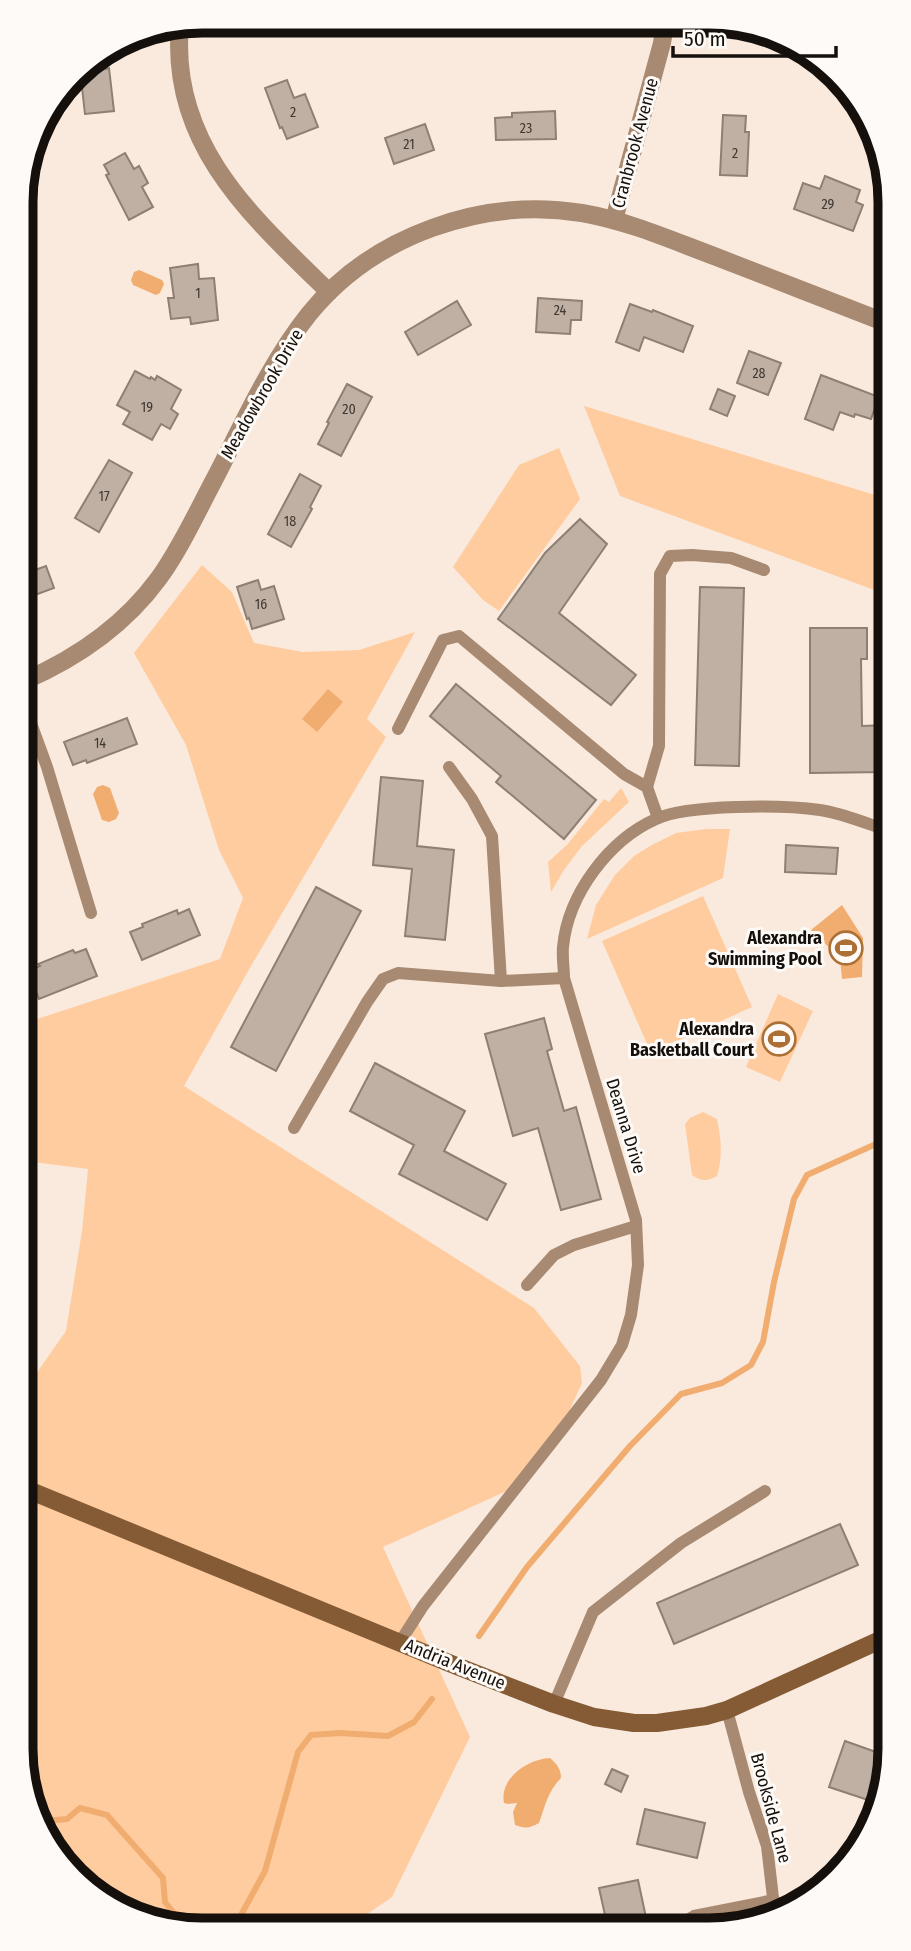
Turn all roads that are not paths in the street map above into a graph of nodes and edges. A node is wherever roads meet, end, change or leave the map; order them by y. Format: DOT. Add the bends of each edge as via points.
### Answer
graph roads {
  1 [pos="664,33"];
  2 [pos="180,35"];
  3 [pos="614,220"];
  4 [pos="329,292"];
  5 [pos="878,320"];
  6 [pos="764,570"];
  7 [pos="34,677"];
  8 [pos="398,729"];
  9 [pos="34,730"];
  10 [pos="449,767"];
  11 [pos="647,788"];
  12 [pos="658,818"];
  13 [pos="878,827"];
  14 [pos="91,914"];
  15 [pos="564,978"];
  16 [pos="501,981"];
  17 [pos="294,1128"];
  18 [pos="636,1226"];
  19 [pos="527,1285"];
  20 [pos="765,1491"];
  21 [pos="33,1492"];
  22 [pos="877,1641"];
  23 [pos="400,1642"];
  24 [pos="554,1704"];
  25 [pos="727,1710"];
  26 [pos="774,1900"];
  27 [pos="774,1904"];
  28 [pos="692,1918"];
  1 -- 3 [label="street, Cranbrook Avenue"];
  2 -- 4 [label="street" via="186,94 210,158 227,185"];
  3 -- 4 [label="street, Meadowbrook Drive" via="583,213 517,210 446,223 381,253"];
  3 -- 5 [label="street, Meadowbrook Drive"];
  4 -- 7 [label="street, Meadowbrook Drive" via="291,338 160,577 103,636"];
  6 -- 11 [label="lane" via="731,558 692,555 670,556 660,574 659,746"];
  8 -- 11 [label="lane" via="443,640 459,636 624,774"];
  9 -- 14 [label="lane"];
  10 -- 16 [label="lane" via="492,836"];
  11 -- 12 [label="lane"];
  12 -- 13 [label="lane, Deanna Drive" via="775,807 822,810"];
  12 -- 15 [label="lane, Deanna Drive" via="618,844 596,868 574,905 563,946"];
  15 -- 16 [label="lane"];
  15 -- 18 [label="lane, Deanna Drive"];
  16 -- 17 [label="lane" via="398,972 383,979"];
  18 -- 19 [label="lane" via="554,1255"];
  18 -- 23 [label="lane, Deanna Drive" via="638,1265 622,1345 601,1380 423,1606"];
  20 -- 24 [label="lane" via="681,1543 593,1612"];
  21 -- 23 [label="street, Andria Avenue"];
  22 -- 25 [label="street, Andria Avenue"];
  23 -- 24 [label="street, Andria Avenue"];
  24 -- 25 [label="street, Andria Avenue" via="634,1723"];
  25 -- 26 [label="lane, Brookside Lane" via="767,1846"];
  26 -- 27 [label="lane, Brookside Lane"];
  26 -- 28 [label="lane"];
}
